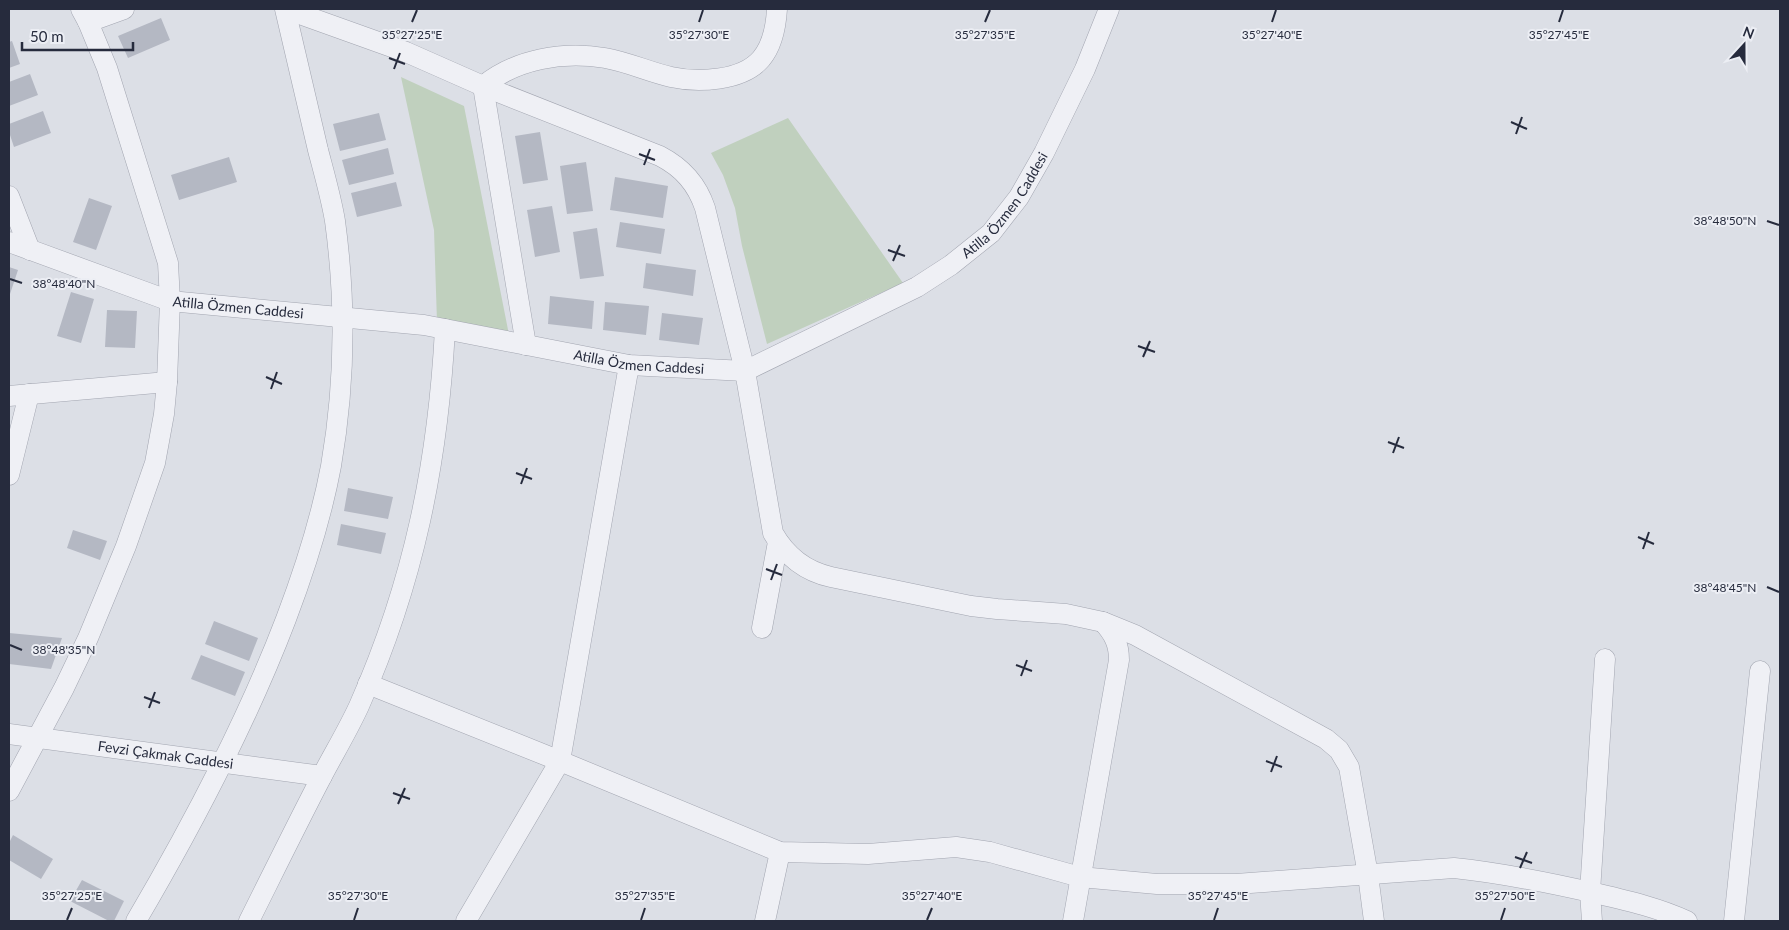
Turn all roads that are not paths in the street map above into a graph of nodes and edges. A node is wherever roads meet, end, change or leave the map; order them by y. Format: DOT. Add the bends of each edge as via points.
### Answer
graph roads {
  1 [pos="124,9"];
  2 [pos="286,9"];
  3 [pos="777,9"];
  4 [pos="1109,9"];
  5 [pos="85,16"];
  6 [pos="483,86"];
  7 [pos="9,196"];
  8 [pos="9,242"];
  9 [pos="30,250"];
  10 [pos="170,301"];
  11 [pos="343,318"];
  12 [pos="445,329"];
  13 [pos="526,344"];
  14 [pos="629,365"];
  15 [pos="745,371"];
  16 [pos="167,382"];
  17 [pos="19,395"];
  18 [pos="9,475"];
  19 [pos="778,542"];
  20 [pos="1104,622"];
  21 [pos="762,628"];
  22 [pos="1605,659"];
  23 [pos="1760,671"];
  24 [pos="368,684"];
  25 [pos="9,734"];
  26 [pos="39,737"];
  27 [pos="560,760"];
  28 [pos="223,762"];
  29 [pos="322,776"];
  30 [pos="9,791"];
  31 [pos="780,852"];
  32 [pos="1368,875"];
  33 [pos="1080,877"];
  34 [pos="1590,892"];
  35 [pos="136,921"];
  36 [pos="249,921"];
  37 [pos="466,921"];
  38 [pos="764,921"];
  39 [pos="1073,921"];
  40 [pos="1374,921"];
  41 [pos="1592,921"];
  42 [pos="1687,921"];
  43 [pos="1734,921"];
  1 -- 5 [label="street"];
  2 -- 6 [label="street" via="397,49"];
  2 -- 11 [label="street" via="334,219"];
  3 -- 6 [label="street" via="772,39 760,60 748,69 725,77 684,79 606,58 575,56 516,66"];
  4 -- 15 [label="street, Atilla Özmen Caddesi" via="1092,55 1044,153 1015,203 991,233 951,266 917,287"];
  5 -- 10 [label="street" via="107,68 168,263"];
  6 -- 13 [label="street"];
  6 -- 15 [label="street" via="660,156 691,180 705,208"];
  7 -- 9 [label="street"];
  8 -- 9 [label="street, Atilla Özmen Caddesi"];
  9 -- 10 [label="street, Atilla Özmen Caddesi"];
  10 -- 11 [label="street, Atilla Özmen Caddesi"];
  10 -- 16 [label="street"];
  11 -- 12 [label="street, Atilla Özmen Caddesi"];
  11 -- 28 [label="street" via="336,428 314,539 274,650"];
  12 -- 13 [label="street, Atilla Özmen Caddesi"];
  12 -- 24 [label="street" via="440,404 424,510 408,571"];
  13 -- 14 [label="street, Atilla Özmen Caddesi"];
  14 -- 15 [label="street, Atilla Özmen Caddesi"];
  14 -- 27 [label="street"];
  15 -- 19 [label="street" via="773,533"];
  16 -- 17 [label="street"];
  16 -- 26 [label="street" via="160,438 144,498 88,638"];
  17 -- 18 [label="street"];
  19 -- 20 [label="street" via="799,564 825,576 971,606 1066,614"];
  19 -- 21 [label="street"];
  20 -- 32 [label="street" via="1135,635 1333,744 1349,767"];
  20 -- 33 [label="street" via="1114,635 1119,660"];
  22 -- 34 [label="street"];
  23 -- 43 [label="street"];
  24 -- 27 [label="street"];
  24 -- 29 [label="street"];
  25 -- 26 [label="street, Fevzi Çakmak Caddesi"];
  26 -- 28 [label="street, Fevzi Çakmak Caddesi"];
  26 -- 30 [label="street"];
  27 -- 31 [label="street"];
  27 -- 37 [label="street"];
  28 -- 29 [label="street, Fevzi Çakmak Caddesi"];
  28 -- 35 [label="street"];
  29 -- 36 [label="street"];
  31 -- 33 [label="street" via="868,854 942,847 973,849"];
  31 -- 38 [label="street"];
  32 -- 33 [label="street" via="1195,885"];
  32 -- 34 [label="street" via="1454,868 1521,877"];
  32 -- 40 [label="street"];
  33 -- 39 [label="street"];
  34 -- 41 [label="street"];
  34 -- 42 [label="street"];
}
